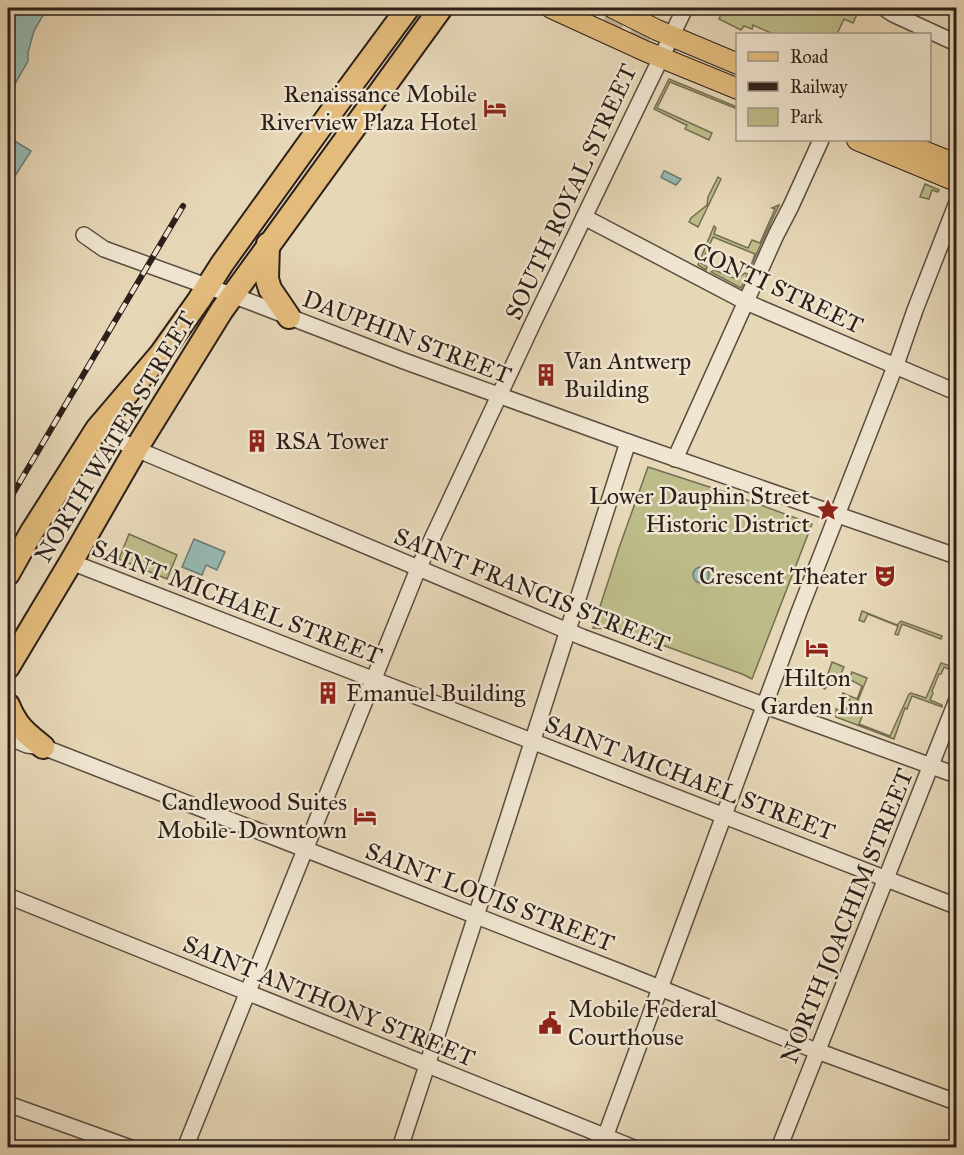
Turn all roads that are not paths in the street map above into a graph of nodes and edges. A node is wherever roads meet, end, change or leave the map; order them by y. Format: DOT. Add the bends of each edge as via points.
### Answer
graph roads {
  1 [pos="408,8"];
  2 [pos="441,8"];
  3 [pos="551,8"];
  4 [pos="613,8"];
  5 [pos="685,8"];
  6 [pos="884,8"];
  7 [pos="671,35"];
  8 [pos="957,43"];
  9 [pos="685,55"];
  10 [pos="660,57"];
  11 [pos="736,63"];
  12 [pos="736,76"];
  13 [pos="736,88"];
  14 [pos="821,141"];
  15 [pos="859,141"];
  16 [pos="879,141"];
  17 [pos="899,141"];
  18 [pos="917,141"];
  19 [pos="957,157"];
  20 [pos="957,164"];
  21 [pos="957,175"];
  22 [pos="957,181"];
  23 [pos="957,205"];
  24 [pos="584,217"];
  25 [pos="84,236"];
  26 [pos="268,244"];
  27 [pos="207,287"];
  28 [pos="231,296"];
  29 [pos="746,302"];
  30 [pos="289,317"];
  31 [pos="895,366"];
  32 [pos="957,392"];
  33 [pos="500,396"];
  34 [pos="97,429"];
  35 [pos="628,442"];
  36 [pos="136,449"];
  37 [pos="675,459"];
  38 [pos="836,515"];
  39 [pos="957,556"];
  40 [pos="71,562"];
  41 [pos="418,569"];
  42 [pos="8,574"];
  43 [pos="567,631"];
  44 [pos="8,667"];
  45 [pos="373,679"];
  46 [pos="957,702"];
  47 [pos="8,705"];
  48 [pos="765,706"];
  49 [pos="8,737"];
  50 [pos="533,741"];
  51 [pos="43,747"];
  52 [pos="931,766"];
  53 [pos="957,775"];
  54 [pos="724,816"];
  55 [pos="306,849"];
  56 [pos="886,878"];
  57 [pos="8,896"];
  58 [pos="957,906"];
  59 [pos="476,916"];
  60 [pos="660,988"];
  61 [pos="246,992"];
  62 [pos="818,1051"];
  63 [pos="427,1065"];
  64 [pos="957,1102"];
  65 [pos="8,1104"];
  66 [pos="604,1142"];
  67 [pos="131,1148"];
  68 [pos="184,1148"];
  69 [pos="400,1148"];
  70 [pos="634,1148"];
  71 [pos="779,1148"];
  1 -- 27 [label="highway, NORTH WATER STREET"];
  2 -- 26 [label="highway, NORTH WATER STREET"];
  3 -- 10 [label="main road"];
  4 -- 7 [label="main road"];
  5 -- 7 [label="street, SOUTH ROYAL STREET"];
  6 -- 8 [label="street"];
  7 -- 10 [label="street, SOUTH ROYAL STREET"];
  7 -- 11 [label="main road"];
  9 -- 12 [label="main road"];
  10 -- 13 [label="main road"];
  10 -- 24 [label="street, SOUTH ROYAL STREET"];
  14 -- 29 [label="street"];
  15 -- 22 [label="main road"];
  16 -- 21 [label="main road"];
  17 -- 20 [label="main road"];
  18 -- 19 [label="main road"];
  23 -- 31 [label="street"];
  24 -- 29 [label="street, CONTI STREET"];
  24 -- 33 [label="street, SOUTH ROYAL STREET"];
  25 -- 27 [label="street, DAUPHIN STREET" via="104,249"];
  26 -- 28 [label="highway, NORTH WATER STREET"];
  26 -- 30 [label="highway" via="267,279"];
  27 -- 28 [label="street, DAUPHIN STREET"];
  27 -- 34 [label="highway, NORTH WATER STREET" via="160,355"];
  28 -- 30 [label="street, DAUPHIN STREET"];
  28 -- 36 [label="highway, NORTH WATER STREET"];
  29 -- 31 [label="street, CONTI STREET"];
  29 -- 37 [label="street"];
  30 -- 33 [label="street, DAUPHIN STREET"];
  31 -- 32 [label="street, CONTI STREET"];
  31 -- 38 [label="street"];
  33 -- 35 [label="street, DAUPHIN STREET"];
  33 -- 41 [label="street, SOUTH ROYAL STREET"];
  34 -- 36 [label="street, SAINT FRANCIS STREET"];
  34 -- 42 [label="highway, NORTH WATER STREET"];
  35 -- 37 [label="street, DAUPHIN STREET"];
  35 -- 43 [label="street"];
  36 -- 40 [label="highway, NORTH WATER STREET"];
  36 -- 41 [label="street, SAINT FRANCIS STREET"];
  37 -- 38 [label="street, DAUPHIN STREET"];
  38 -- 39 [label="street, DAUPHIN STREET"];
  38 -- 48 [label="street"];
  40 -- 44 [label="highway, NORTH WATER STREET"];
  40 -- 45 [label="street, SAINT MICHAEL STREET"];
  41 -- 43 [label="street, SAINT FRANCIS STREET"];
  41 -- 45 [label="street, SOUTH ROYAL STREET"];
  43 -- 48 [label="street, SAINT FRANCIS STREET"];
  43 -- 50 [label="street"];
  45 -- 50 [label="street, SAINT MICHAEL STREET"];
  45 -- 55 [label="street, SOUTH ROYAL STREET"];
  46 -- 52 [label="street, NORTH JOACHIM STREET"];
  47 -- 51 [label="highway" via="24,731"];
  48 -- 52 [label="street, SAINT FRANCIS STREET"];
  48 -- 54 [label="street"];
  49 -- 51 [label="street, SAINT LOUIS STREET"];
  50 -- 54 [label="street, SAINT MICHAEL STREET"];
  50 -- 59 [label="street"];
  51 -- 55 [label="street, SAINT LOUIS STREET"];
  52 -- 53 [label="street, SAINT FRANCIS STREET"];
  52 -- 56 [label="street, NORTH JOACHIM STREET"];
  54 -- 56 [label="street, SAINT MICHAEL STREET"];
  54 -- 60 [label="street"];
  55 -- 59 [label="street, SAINT LOUIS STREET"];
  55 -- 61 [label="street, SOUTH ROYAL STREET"];
  56 -- 58 [label="street, SAINT MICHAEL STREET"];
  56 -- 62 [label="street, NORTH JOACHIM STREET"];
  57 -- 61 [label="street, SAINT ANTHONY STREET"];
  59 -- 60 [label="street, SAINT LOUIS STREET"];
  59 -- 63 [label="street"];
  60 -- 62 [label="street, SAINT LOUIS STREET"];
  60 -- 66 [label="street"];
  61 -- 63 [label="street, SAINT ANTHONY STREET"];
  61 -- 68 [label="street, SOUTH ROYAL STREET"];
  62 -- 64 [label="street, SAINT LOUIS STREET"];
  62 -- 71 [label="street, NORTH JOACHIM STREET"];
  63 -- 66 [label="street, SAINT ANTHONY STREET"];
  63 -- 69 [label="street"];
  65 -- 67 [label="street"];
  66 -- 70 [label="street, SAINT ANTHONY STREET"];
}
